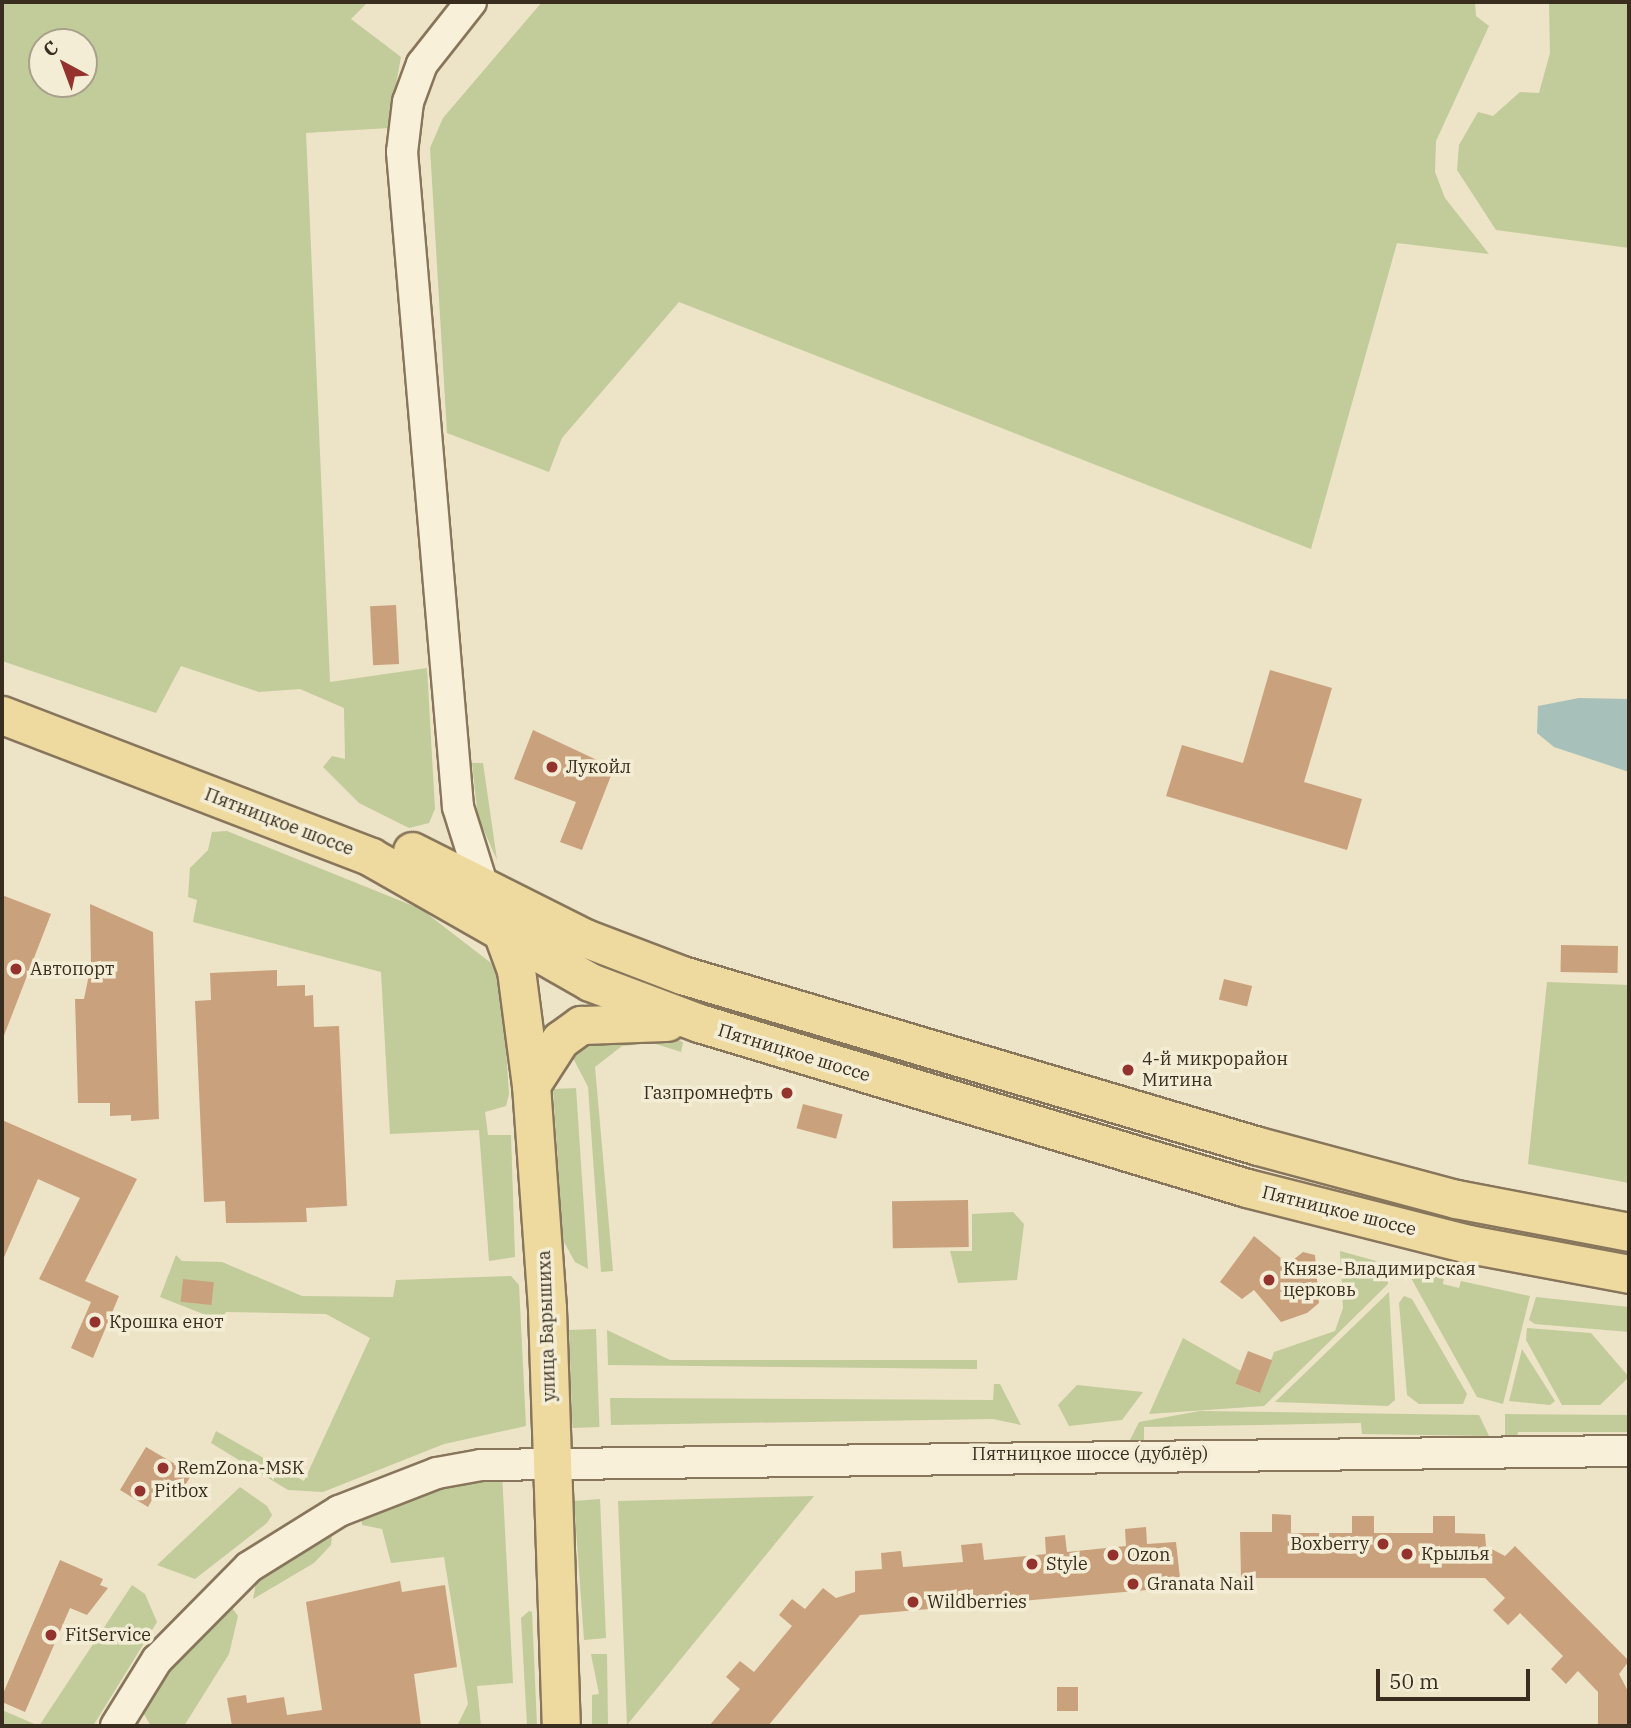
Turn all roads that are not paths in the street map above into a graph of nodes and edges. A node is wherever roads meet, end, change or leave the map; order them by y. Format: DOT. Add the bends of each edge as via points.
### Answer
graph roads {
  1 [pos="471,2"];
  2 [pos="2,692"];
  3 [pos="2,715"];
  4 [pos="483,887"];
  5 [pos="585,938"];
  6 [pos="514,948"];
  7 [pos="699,1023"];
  8 [pos="531,1085"];
  9 [pos="1629,1232"];
  10 [pos="1629,1274"];
  11 [pos="1629,1451"];
  12 [pos="551,1462"];
  13 [pos="116,1726"];
  14 [pos="561,1726"];
  1 -- 4 [label="street" via="422,64 408,102 402,152 457,807"];
  2 -- 4 [label="main road, Пятницкое шоссе" via="385,840"];
  3 -- 6 [label="main road, Пятницкое шоссе" via="371,857"];
  4 -- 5 [label="main road, Пятницкое шоссе"];
  4 -- 6 [label="main road, улица Барышиха"];
  5 -- 6 [label="main road" via="544,933"];
  5 -- 9 [label="main road, Пятницкое шоссе" via="692,979 1258,1146 1457,1199"];
  6 -- 7 [label="main road, Пятницкое шоссе"];
  6 -- 8 [label="main road, улица Барышиха"];
  7 -- 8 [label="main road" via="593,1021 560,1040"];
  7 -- 10 [label="main road, Пятницкое шоссе" via="1247,1188 1469,1244"];
  8 -- 12 [label="main road, улица Барышиха"];
  11 -- 12 [label="street, Пятницкое шоссе (дублёр)"];
  12 -- 13 [label="street, Пятницкое шоссе (дублёр)" via="437,1473 298,1534 205,1605 156,1660"];
  12 -- 14 [label="main road, улица Барышиха"];
}
